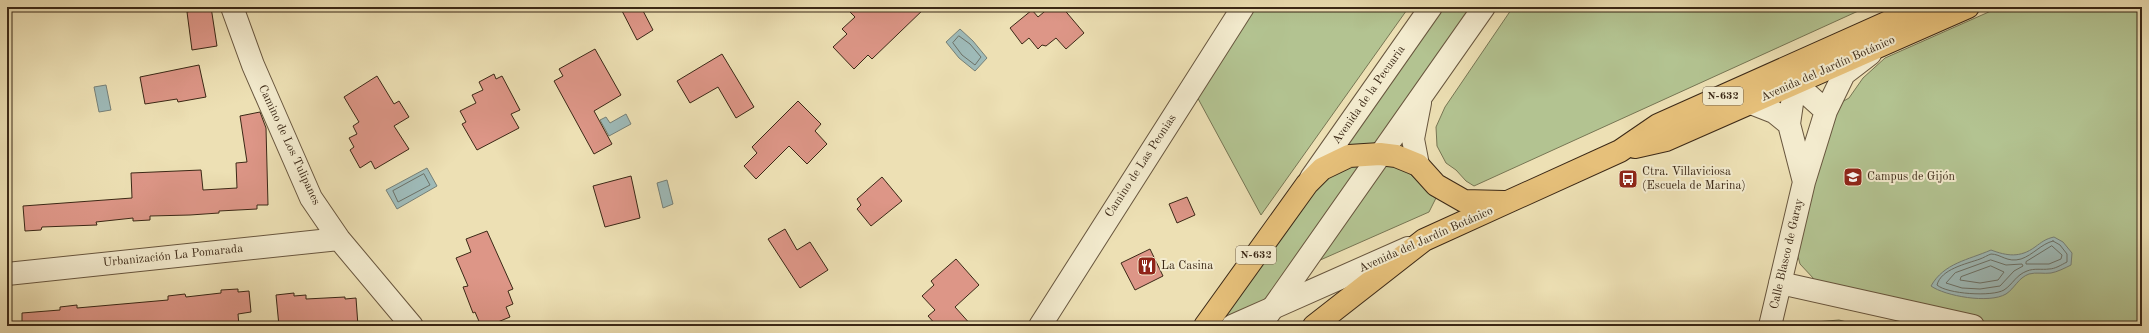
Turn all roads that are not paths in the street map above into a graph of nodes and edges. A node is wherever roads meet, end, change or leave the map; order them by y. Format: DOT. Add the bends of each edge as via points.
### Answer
graph roads {
  1 [pos="232,7"];
  2 [pos="1242,7"];
  3 [pos="1431,7"];
  4 [pos="1484,7"];
  5 [pos="1922,7"];
  6 [pos="1968,7"];
  7 [pos="1879,47"];
  8 [pos="1830,48"];
  9 [pos="1767,76"];
  10 [pos="1795,83"];
  11 [pos="1421,98"];
  12 [pos="1751,103"];
  13 [pos="1826,111"];
  14 [pos="1789,124"];
  15 [pos="1620,151"];
  16 [pos="1380,154"];
  17 [pos="1418,164"];
  18 [pos="1804,182"];
  19 [pos="1307,184"];
  20 [pos="1509,202"];
  21 [pos="339,239"];
  22 [pos="1424,240"];
  23 [pos="7,274"];
  24 [pos="1780,283"];
  25 [pos="1266,318"];
  26 [pos="412,326"];
  27 [pos="1040,326"];
  28 [pos="1205,326"];
  29 [pos="1232,326"];
  30 [pos="1314,326"];
  31 [pos="1770,326"];
  32 [pos="1973,326"];
  1 -- 21 [label="street, Camino de Los Tulipanes" via="254,66 311,198"];
  2 -- 27 [label="street, Camino de Las Peonias"];
  3 -- 19 [label="street, Avenida de la Pecuaria"];
  4 -- 11 [label="street, Avenida de la Pecuaria"];
  5 -- 8 [label="highway, Avenida del Jardín Botánico / N-632"];
  6 -- 7 [label="highway, Avenida del Jardín Botánico / N-632"];
  7 -- 10 [label="highway, Avenida del Jardín Botánico / N-632"];
  7 -- 13 [label="street, Calle Blasco de Garay" via="1844,74"];
  8 -- 9 [label="highway, Avenida del Jardín Botánico / N-632"];
  8 -- 10 [label="street"];
  9 -- 10 [label="street"];
  9 -- 15 [label="highway, Avenida del Jardín Botánico / N-632" via="1658,125"];
  10 -- 12 [label="highway, Avenida del Jardín Botánico / N-632"];
  10 -- 13 [label="street"];
  10 -- 14 [label="street, Calle Blasco de Garay"];
  11 -- 16 [label="street, Avenida de la Pecuaria"];
  11 -- 17 [label="street, Avenida de la Pecuaria" via="1413,139"];
  12 -- 14 [label="street" via="1774,112"];
  12 -- 15 [label="highway, Avenida del Jardín Botánico / N-632" via="1666,140"];
  13 -- 18 [label="street, Calle Blasco de Garay"];
  14 -- 18 [label="street, Calle Blasco de Garay"];
  15 -- 20 [label="highway, Avenida del Jardín Botánico / N-632"];
  16 -- 17 [label="highway, Avenida de la Pecuaria / N-632" via="1396,156"];
  16 -- 19 [label="highway, Avenida de la Pecuaria / N-632" via="1349,156 1322,169"];
  16 -- 25 [label="street, Avenida de la Pecuaria"];
  17 -- 20 [label="highway, Avenida de la Pecuaria / N-632" via="1436,185 1464,201"];
  18 -- 24 [label="street, Calle Blasco de Garay"];
  19 -- 28 [label="highway, Avenida de la Pecuaria / N-632"];
  20 -- 22 [label="highway, Avenida del Jardín Botánico / N-632"];
  21 -- 23 [label="street, Urbanización La Pomarada"];
  21 -- 26 [label="street, Camino de Los Tulipanes"];
  22 -- 25 [label="street, Avenida del Jardín Botánico"];
  22 -- 30 [label="highway, N-632"];
  24 -- 31 [label="street, Calle Blasco de Garay"];
  24 -- 32 [label="street"];
  25 -- 29 [label="street, Avenida del Jardín Botánico"];
}
